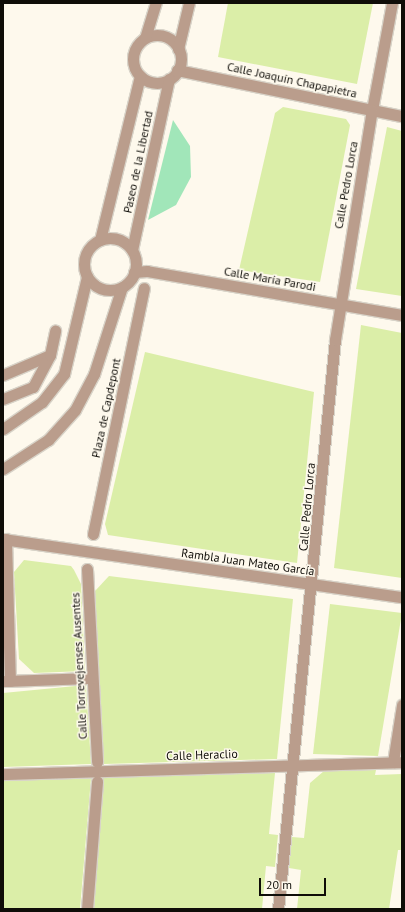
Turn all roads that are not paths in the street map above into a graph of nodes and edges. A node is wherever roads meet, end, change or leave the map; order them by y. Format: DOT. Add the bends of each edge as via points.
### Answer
graph roads {
  1 [pos="156,3"];
  2 [pos="189,3"];
  3 [pos="392,3"];
  4 [pos="146,38"];
  5 [pos="178,49"];
  6 [pos="177,70"];
  7 [pos="140,76"];
  8 [pos="169,79"];
  9 [pos="372,110"];
  10 [pos="402,116"];
  11 [pos="100,240"];
  12 [pos="132,250"];
  13 [pos="134,272"];
  14 [pos="88,277"];
  15 [pos="122,287"];
  16 [pos="144,288"];
  17 [pos="339,305"];
  18 [pos="402,315"];
  19 [pos="55,331"];
  20 [pos="50,355"];
  21 [pos="3,375"];
  22 [pos="3,399"];
  23 [pos="3,429"];
  24 [pos="3,469"];
  25 [pos="93,534"];
  26 [pos="4,539"];
  27 [pos="87,569"];
  28 [pos="313,584"];
  29 [pos="402,596"];
  30 [pos="92,678"];
  31 [pos="7,681"];
  32 [pos="402,705"];
  33 [pos="97,762"];
  34 [pos="397,762"];
  35 [pos="293,765"];
  36 [pos="3,774"];
  37 [pos="97,781"];
  38 [pos="87,909"];
  39 [pos="278,909"];
  1 -- 4 [label="street"];
  2 -- 5 [label="street"];
  3 -- 9 [label="street, Calle Pedro Lorca"];
  4 -- 5 [label="street" via="161,35"];
  4 -- 7 [label="street" via="133,56"];
  5 -- 6 [label="street"];
  6 -- 8 [label="street"];
  6 -- 9 [label="street, Calle Joaquín Chapapietra"];
  7 -- 8 [label="street" via="154,82"];
  7 -- 11 [label="street, Paseo de la Libertad"];
  8 -- 12 [label="street, Paseo de la Libertad"];
  9 -- 10 [label="street, Calle Joaquín Chapapietra"];
  9 -- 17 [label="street, Calle Pedro Lorca"];
  11 -- 12 [label="street" via="118,239"];
  11 -- 14 [label="street, Paseo de la Libertad" via="87,252"];
  12 -- 13 [label="street, Paseo de la Libertad"];
  13 -- 15 [label="street"];
  13 -- 17 [label="street, Calle María Parodi" via="148,271"];
  14 -- 15 [label="street" via="99,288"];
  14 -- 23 [label="street, Paseo de la Libertad" via="64,374 42,402"];
  15 -- 24 [label="street" via="94,374 75,410 48,440"];
  16 -- 25 [label="street, Plaza de Capdepont"];
  17 -- 18 [label="street, Calle María Parodi"];
  17 -- 28 [label="street, Calle Pedro Lorca"];
  19 -- 20 [label="street"];
  20 -- 21 [label="street"];
  20 -- 22 [label="street" via="33,387"];
  26 -- 28 [label="street, Rambla Juan Mateo García"];
  26 -- 31 [label="street"];
  27 -- 30 [label="street, Calle Torrevejenses Ausentes"];
  28 -- 29 [label="street, Rambla Juan Mateo García"];
  28 -- 35 [label="street, Calle Pedro Lorca"];
  30 -- 31 [label="street"];
  30 -- 33 [label="street, Calle Torrevejenses Ausentes"];
  32 -- 34 [label="street"];
  34 -- 35 [label="street, Calle Heraclio"];
  35 -- 36 [label="street, Calle Heraclio"];
  35 -- 39 [label="street, Calle Pedro Lorca"];
  37 -- 38 [label="street"];
}
